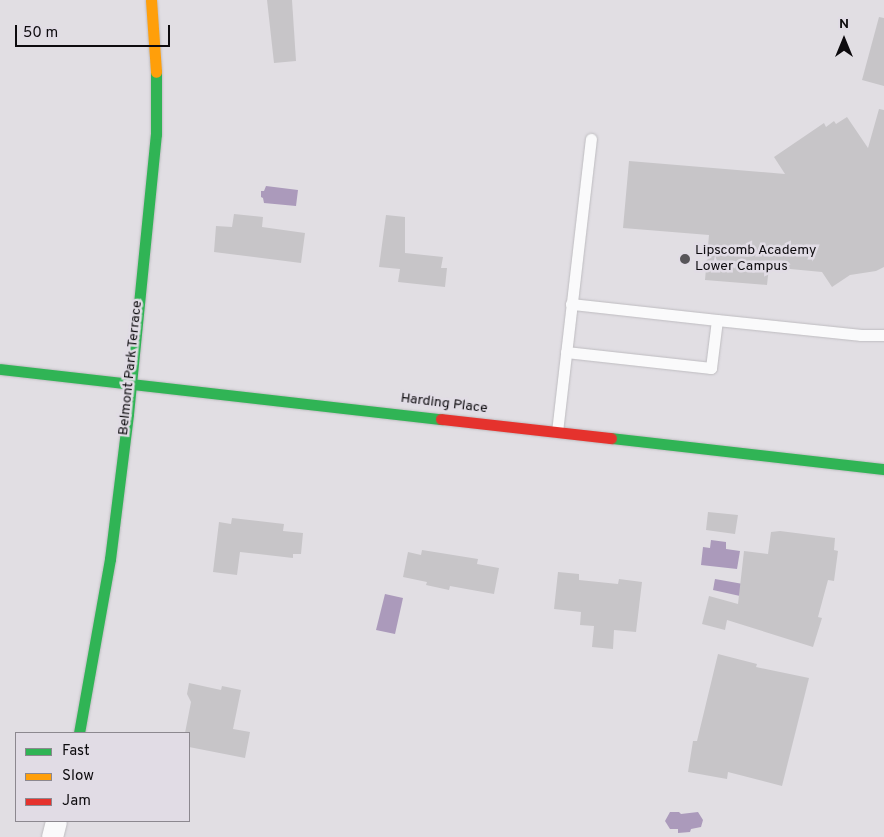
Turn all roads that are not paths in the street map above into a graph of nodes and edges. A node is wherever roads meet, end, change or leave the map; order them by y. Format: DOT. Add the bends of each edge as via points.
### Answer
graph roads {
  1 [pos="151,0"];
  2 [pos="590,139"];
  3 [pos="571,304"];
  4 [pos="717,320"];
  5 [pos="884,335"];
  6 [pos="566,352"];
  7 [pos="0,370"];
  8 [pos="130,384"];
  9 [pos="556,432"];
  10 [pos="868,467"];
  11 [pos="884,469"];
  12 [pos="884,476"];
  13 [pos="79,732"];
  14 [pos="56,822"];
  15 [pos="52,837"];
  1 -- 8 [label="main road, Belmont Park Terrace" via="157,80 156,134"];
  2 -- 3 [label="lane"];
  3 -- 4 [label="lane"];
  3 -- 6 [label="lane"];
  4 -- 5 [label="lane" via="861,336"];
  4 -- 6 [label="lane" via="711,368"];
  6 -- 9 [label="lane"];
  7 -- 8 [label="main road, Harding Place"];
  8 -- 9 [label="main road, Harding Place"];
  8 -- 13 [label="main road, Belmont Park Terrace" via="110,559"];
  9 -- 10 [label="main road, Harding Place"];
  10 -- 11 [label="main road, Harding Place"];
  10 -- 12 [label="main road"];
  14 -- 15 [label="street"];
}
